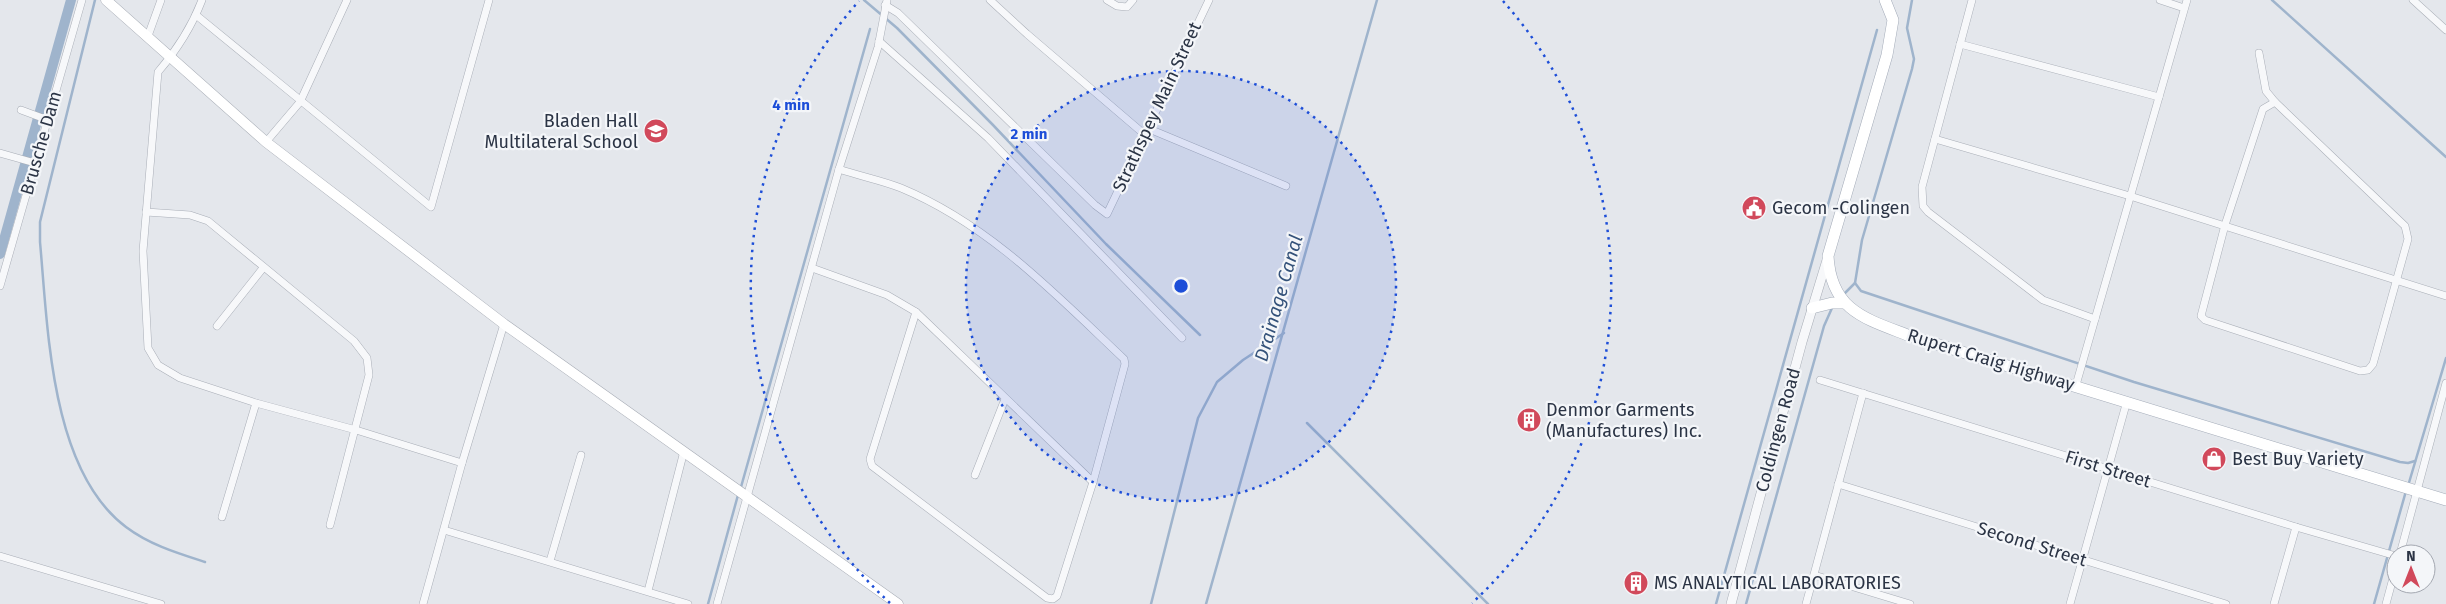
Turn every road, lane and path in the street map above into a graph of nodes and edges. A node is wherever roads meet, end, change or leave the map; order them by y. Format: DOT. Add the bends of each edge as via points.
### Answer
graph roads {
  1 [pos="82,0"];
  2 [pos="106,0"];
  3 [pos="162,0"];
  4 [pos="202,0"];
  5 [pos="347,0"];
  6 [pos="489,0"];
  7 [pos="990,0"];
  8 [pos="1107,0"];
  9 [pos="1132,0"];
  10 [pos="1208,0"];
  11 [pos="1885,0"];
  12 [pos="1972,0"];
  13 [pos="2160,0"];
  14 [pos="2187,0"];
  15 [pos="886,2"];
  16 [pos="2418,2"];
  17 [pos="2184,8"];
  18 [pos="196,15"];
  19 [pos="2446,30"];
  20 [pos="148,36"];
  21 [pos="879,41"];
  22 [pos="1960,44"];
  23 [pos="2258,53"];
  24 [pos="170,57"];
  25 [pos="2159,98"];
  26 [pos="300,102"];
  27 [pos="2275,102"];
  28 [pos="21,110"];
  29 [pos="48,120"];
  30 [pos="1146,131"];
  31 [pos="1935,139"];
  32 [pos="266,142"];
  33 [pos="0,153"];
  34 [pos="36,163"];
  35 [pos="839,169"];
  36 [pos="1286,186"];
  37 [pos="2130,196"];
  38 [pos="146,212"];
  39 [pos="2226,225"];
  40 [pos="1828,256"];
  41 [pos="264,268"];
  42 [pos="812,268"];
  43 [pos="2397,280"];
  44 [pos="0,286"];
  45 [pos="2446,296"];
  46 [pos="1844,303"];
  47 [pos="1812,308"];
  48 [pos="916,312"];
  49 [pos="2095,320"];
  50 [pos="504,324"];
  51 [pos="217,326"];
  52 [pos="1182,338"];
  53 [pos="1820,380"];
  54 [pos="2446,383"];
  55 [pos="2076,385"];
  56 [pos="1863,394"];
  57 [pos="1006,399"];
  58 [pos="2127,401"];
  59 [pos="256,403"];
  60 [pos="356,430"];
  61 [pos="684,451"];
  62 [pos="581,455"];
  63 [pos="462,463"];
  64 [pos="2108,469"];
  65 [pos="975,475"];
  66 [pos="1093,482"];
  67 [pos="1838,484"];
  68 [pos="2417,490"];
  69 [pos="748,498"];
  70 [pos="2446,500"];
  71 [pos="222,517"];
  72 [pos="330,525"];
  73 [pos="2296,527"];
  74 [pos="444,530"];
  75 [pos="2403,544"];
  76 [pos="2386,553"];
  77 [pos="0,556"];
  78 [pos="2083,560"];
  79 [pos="550,561"];
  80 [pos="1814,575"];
  81 [pos="648,591"];
  82 [pos="161,604"];
  83 [pos="423,604"];
  84 [pos="688,604"];
  85 [pos="717,604"];
  86 [pos="898,604"];
  87 [pos="1731,604"];
  88 [pos="1806,604"];
  89 [pos="1910,604"];
  90 [pos="2070,604"];
  91 [pos="2226,604"];
  92 [pos="2274,604"];
  1 -- 29 [label="street, Brusche Dam"];
  2 -- 20 [label="main road"];
  3 -- 20 [label="street"];
  4 -- 18 [label="street"];
  5 -- 26 [label="street"];
  6 -- 26 [label="street" via="431,207"];
  7 -- 30 [label="street"];
  8 -- 9 [label="street" via="1127,7"];
  10 -- 30 [label="street, Strathspey Main Street"];
  11 -- 40 [label="main road, Rupert Craig Highway" via="1893,20 1887,55"];
  12 -- 22 [label="street"];
  13 -- 17 [label="street"];
  14 -- 17 [label="street"];
  15 -- 21 [label="street"];
  15 -- 30 [label="street, Strathspey Main Street" via="1107,214"];
  16 -- 19 [label="street"];
  17 -- 25 [label="street"];
  18 -- 24 [label="street"];
  18 -- 26 [label="street"];
  20 -- 24 [label="main road"];
  21 -- 35 [label="street"];
  21 -- 52 [label="street" via="988,138"];
  22 -- 25 [label="street"];
  22 -- 31 [label="street"];
  23 -- 27 [label="street" via="2266,90"];
  24 -- 32 [label="main road"];
  24 -- 38 [label="street" via="158,72"];
  25 -- 37 [label="street"];
  26 -- 32 [label="street"];
  27 -- 39 [label="street" via="2263,109"];
  27 -- 43 [label="street" via="2405,226 2408,239"];
  28 -- 29 [label="street"];
  29 -- 34 [label="street, Brusche Dam"];
  30 -- 36 [label="street"];
  31 -- 37 [label="street"];
  31 -- 49 [label="street" via="1921,196 1928,212 2044,300"];
  32 -- 50 [label="main road"];
  33 -- 34 [label="street"];
  34 -- 44 [label="street, Brusche Dam"];
  35 -- 42 [label="street"];
  35 -- 66 [label="street" via="901,188 999,244 1124,359"];
  37 -- 39 [label="street"];
  37 -- 49 [label="street"];
  38 -- 41 [label="street" via="190,215 208,221"];
  38 -- 59 [label="street" via="142,251 148,348 158,365 180,378"];
  39 -- 43 [label="street"];
  39 -- 43 [label="street" via="2201,316 2360,371 2368,370 2373,364"];
  40 -- 46 [label="main road, Rupert Craig Highway" via="1833,282"];
  40 -- 47 [label="street, Coldingen Road"];
  41 -- 51 [label="street"];
  41 -- 60 [label="street" via="354,341 367,358 370,375"];
  42 -- 48 [label="street" via="887,295"];
  42 -- 69 [label="street"];
  43 -- 45 [label="street"];
  46 -- 47 [label="main road"];
  46 -- 55 [label="main road, Rupert Craig Highway" via="1865,319 1910,336"];
  47 -- 87 [label="street, Coldingen Road"];
  48 -- 57 [label="street"];
  48 -- 66 [label="street" via="870,459 872,466 1047,598 1053,599 1058,596"];
  49 -- 55 [label="street"];
  50 -- 61 [label="main road"];
  50 -- 63 [label="street"];
  53 -- 56 [label="street, First Street"];
  54 -- 68 [label="street"];
  55 -- 58 [label="main road, Rupert Craig Highway"];
  56 -- 64 [label="street, First Street"];
  56 -- 67 [label="street"];
  57 -- 65 [label="street"];
  57 -- 66 [label="street"];
  58 -- 64 [label="street"];
  58 -- 68 [label="main road, Rupert Craig Highway"];
  59 -- 60 [label="street"];
  59 -- 71 [label="street"];
  60 -- 63 [label="street"];
  60 -- 72 [label="street"];
  61 -- 69 [label="main road"];
  61 -- 81 [label="street"];
  62 -- 79 [label="street"];
  63 -- 74 [label="street"];
  64 -- 73 [label="street, First Street"];
  64 -- 78 [label="street"];
  67 -- 78 [label="street, Second Street"];
  67 -- 80 [label="street"];
  68 -- 70 [label="main road, Rupert Craig Highway"];
  68 -- 75 [label="street"];
  69 -- 85 [label="street"];
  69 -- 86 [label="main road"];
  73 -- 76 [label="street, First Street"];
  73 -- 92 [label="street"];
  74 -- 79 [label="street"];
  74 -- 83 [label="street"];
  77 -- 82 [label="street"];
  78 -- 90 [label="street"];
  78 -- 91 [label="street, Second Street"];
  79 -- 81 [label="street"];
  80 -- 88 [label="street"];
  80 -- 89 [label="street"];
  81 -- 84 [label="street"];
}
